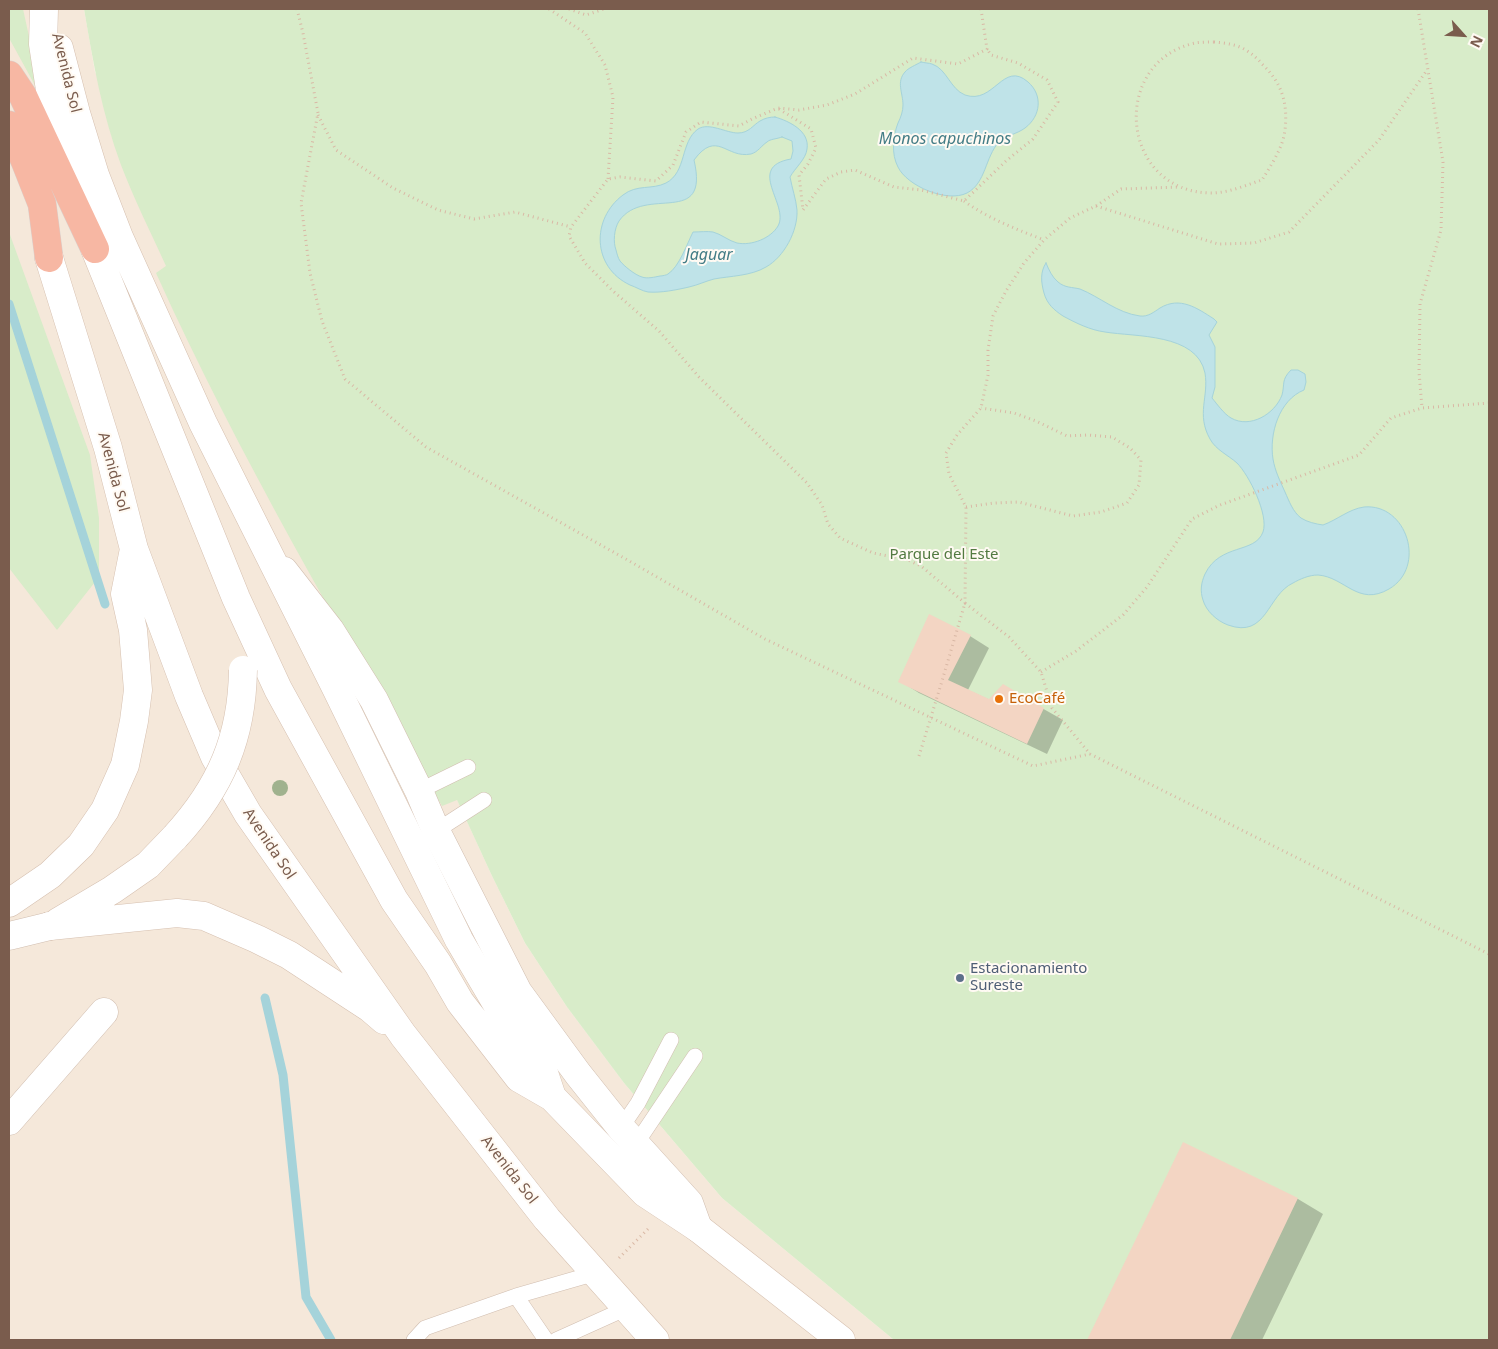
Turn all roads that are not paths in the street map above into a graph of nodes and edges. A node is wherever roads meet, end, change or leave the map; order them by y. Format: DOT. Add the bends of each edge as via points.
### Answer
graph roads {
  1 [pos="44,9"];
  2 [pos="51,9"];
  3 [pos="9,75"];
  4 [pos="9,125"];
  5 [pos="9,172"];
  6 [pos="95,249"];
  7 [pos="49,258"];
  8 [pos="266,547"];
  9 [pos="134,549"];
  10 [pos="236,598"];
  11 [pos="468,767"];
  12 [pos="419,791"];
  13 [pos="484,800"];
  14 [pos="436,831"];
  15 [pos="9,903"];
  16 [pos="50,926"];
  17 [pos="9,936"];
  18 [pos="104,1012"];
  19 [pos="403,1035"];
  20 [pos="671,1040"];
  21 [pos="695,1056"];
  22 [pos="552,1097"];
  23 [pos="9,1121"];
  24 [pos="629,1136"];
  25 [pos="698,1228"];
  26 [pos="605,1269"];
  27 [pos="516,1296"];
  28 [pos="627,1308"];
  29 [pos="414,1340"];
  30 [pos="546,1340"];
  31 [pos="556,1340"];
  32 [pos="655,1340"];
  33 [pos="841,1340"];
  1 -- 6 [label="main road, Avenida Sol" via="43,44 51,96 62,141 97,221"];
  2 -- 8 [label="main road, Avenida Sol" via="76,113 119,237 203,423"];
  3 -- 6 [label="highway" via="23,96"];
  4 -- 7 [label="highway" via="42,204"];
  5 -- 7 [label="highway"];
  6 -- 10 [label="main road, Avenida Sol"];
  7 -- 9 [label="main road, Avenida Sol" via="108,448"];
  8 -- 12 [label="main road, Avenida Sol" via="335,638 374,700"];
  8 -- 22 [label="main road, Avenida Sol" via="459,940 505,1018 540,1064"];
  9 -- 15 [label="main road" via="125,594 133,630 138,690 125,766 105,810 81,845 50,875"];
  9 -- 19 [label="main road, Avenida Sol" via="215,757 248,814"];
  10 -- 16 [label="main road, bridge" via="243,670 239,718 223,769 212,791 194,816 148,865"];
  10 -- 22 [label="main road, Avenida Sol" via="278,690 394,900 460,1002 518,1078"];
  11 -- 12 [label="lane"];
  12 -- 14 [label="main road, Avenida Sol"];
  13 -- 14 [label="lane"];
  14 -- 24 [label="main road, Avenida Sol" via="518,992 578,1074"];
  16 -- 17 [label="main road"];
  16 -- 19 [label="main road" via="177,913 204,916 289,955 370,1008"];
  18 -- 23 [label="main road"];
  19 -- 26 [label="main road, Avenida Sol" via="547,1219"];
  20 -- 24 [label="lane" via="638,1103"];
  21 -- 24 [label="lane"];
  22 -- 25 [label="main road, Avenida Sol" via="645,1193"];
  24 -- 25 [label="main road, Avenida Sol" via="689,1203"];
  25 -- 33 [label="main road, Avenida Sol"];
  26 -- 27 [label="lane"];
  26 -- 28 [label="main road, Avenida Sol"];
  27 -- 29 [label="lane" via="425,1328"];
  27 -- 30 [label="lane"];
  28 -- 31 [label="lane"];
  28 -- 32 [label="main road, Avenida Sol"];
}
